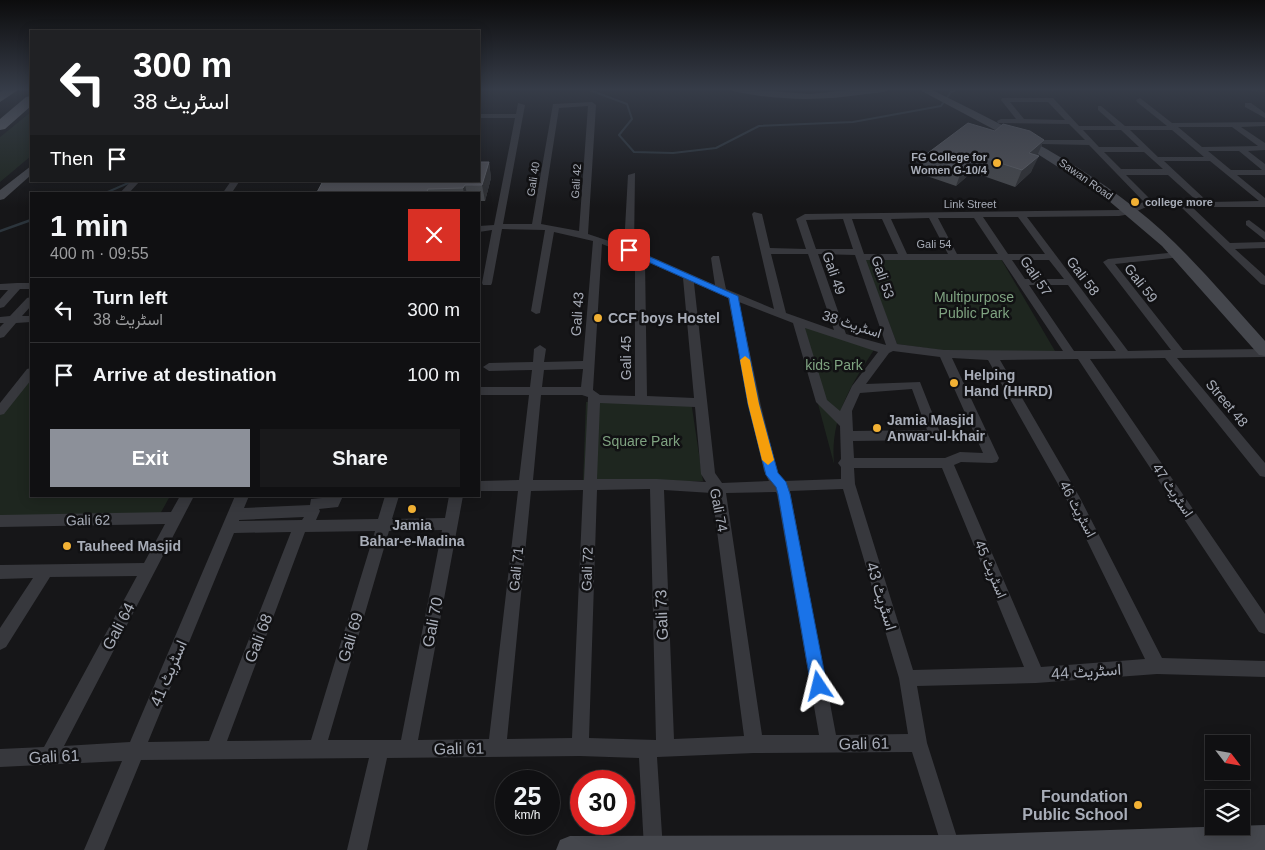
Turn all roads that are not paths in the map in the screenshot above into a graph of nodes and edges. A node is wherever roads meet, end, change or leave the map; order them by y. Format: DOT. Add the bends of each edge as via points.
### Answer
graph roads {
  1 [pos="517,128"];
  2 [pos="553,128"];
  3 [pos="590,128"];
  4 [pos="1004,128"];
  5 [pos="1014,128"];
  6 [pos="1077,128"];
  7 [pos="1118,128"];
  8 [pos="1123,128"];
  9 [pos="1131,128"];
  10 [pos="1174,128"];
  11 [pos="1238,128"];
  12 [pos="1042,142"];
  13 [pos="1095,146"];
  14 [pos="1199,148"];
  15 [pos="1240,148"];
  16 [pos="1265,148"];
  17 [pos="1147,150"];
  18 [pos="1157,159"];
  19 [pos="1212,159"];
  20 [pos="30,160"];
  21 [pos="1265,170"];
  22 [pos="30,171"];
  23 [pos="1120,172"];
  24 [pos="1171,172"];
  25 [pos="1230,173"];
  26 [pos="632,175"];
  27 [pos="135,182"];
  28 [pos="0,185"];
  29 [pos="125,192"];
  30 [pos="0,196"];
  31 [pos="1264,204"];
  32 [pos="1151,205"];
  33 [pos="1184,205"];
  34 [pos="1206,205"];
  35 [pos="1134,209"];
  36 [pos="757,214"];
  37 [pos="932,215"];
  38 [pos="977,215"];
  39 [pos="1021,215"];
  40 [pos="846,216"];
  41 [pos="884,216"];
  42 [pos="802,218"];
  43 [pos="1249,222"];
  44 [pos="500,226"];
  45 [pos="536,227"];
  46 [pos="550,228"];
  47 [pos="480,229"];
  48 [pos="583,234"];
  49 [pos="1265,237"];
  50 [pos="598,239"];
  51 [pos="1265,245"];
  52 [pos="1227,246"];
  53 [pos="629,250"];
  54 [pos="767,251"];
  55 [pos="812,251"];
  56 [pos="640,255"];
  57 [pos="860,255"];
  58 [pos="1178,255"];
  59 [pos="954,256"];
  60 [pos="1051,256"];
  61 [pos="904,257"];
  62 [pos="716,258"];
  63 [pos="1006,258"];
  64 [pos="688,276"];
  65 [pos="1024,282"];
  66 [pos="1071,282"];
  67 [pos="1265,282"];
  68 [pos="487,283"];
  69 [pos="17,286"];
  70 [pos="30,286"];
  71 [pos="0,287"];
  72 [pos="727,294"];
  73 [pos="30,301"];
  74 [pos="0,305"];
  75 [pos="536,311"];
  76 [pos="781,316"];
  77 [pos="30,319"];
  78 [pos="0,320"];
  79 [pos="13,320"];
  80 [pos="798,322"];
  81 [pos="0,334"];
  82 [pos="1265,334"];
  83 [pos="842,337"];
  84 [pos="540,349"];
  85 [pos="889,349"];
  86 [pos="1265,352"];
  87 [pos="1124,353"];
  88 [pos="1173,353"];
  89 [pos="944,354"];
  90 [pos="1076,354"];
  91 [pos="992,356"];
  92 [pos="589,365"];
  93 [pos="489,366"];
  94 [pos="538,366"];
  95 [pos="30,373"];
  96 [pos="856,389"];
  97 [pos="535,390"];
  98 [pos="480,391"];
  99 [pos="591,394"];
  100 [pos="641,400"];
  101 [pos="700,404"];
  102 [pos="0,411"];
  103 [pos="845,429"];
  104 [pos="946,463"];
  105 [pos="845,464"];
  106 [pos="1265,472"];
  107 [pos="657,484"];
  108 [pos="848,484"];
  109 [pos="782,485"];
  110 [pos="480,486"];
  111 [pos="525,486"];
  112 [pos="590,486"];
  113 [pos="718,488"];
  114 [pos="186,497"];
  115 [pos="242,497"];
  116 [pos="336,497"];
  117 [pos="392,497"];
  118 [pos="456,497"];
  119 [pos="316,503"];
  120 [pos="176,518"];
  121 [pos="0,521"];
  122 [pos="232,521"];
  123 [pos="451,524"];
  124 [pos="384,525"];
  125 [pos="304,526"];
  126 [pos="148,569"];
  127 [pos="46,571"];
  128 [pos="0,572"];
  129 [pos="1265,627"];
  130 [pos="0,642"];
  131 [pos="1157,666"];
  132 [pos="1265,669"];
  133 [pos="1036,675"];
  134 [pos="907,678"];
  135 [pos="918,743"];
  136 [pos="754,744"];
  137 [pos="829,744"];
  138 [pos="580,747"];
  139 [pos="380,748"];
  140 [pos="408,748"];
  141 [pos="497,748"];
  142 [pos="656,748"];
  143 [pos="215,750"];
  144 [pos="317,750"];
  145 [pos="134,752"];
  146 [pos="49,756"];
  147 [pos="0,758"];
  148 [pos="1265,839"];
  149 [pos="654,848"];
  150 [pos="952,848"];
  151 [pos="94,850"];
  152 [pos="357,850"];
  153 [pos="570,850"];
  1 -- 44 [label="street"];
  2 -- 45 [label="street, Gali 40"];
  3 -- 48 [label="street, Gali 42"];
  4 -- 35 [label="main road, Sawan Road"];
  5 -- 12 [label="main road, Sawan Road"];
  6 -- 13 [label="street"];
  7 -- 8 [label="street"];
  8 -- 9 [label="street"];
  8 -- 17 [label="street"];
  10 -- 14 [label="street"];
  11 -- 16 [label="street"];
  12 -- 13 [label="street"];
  12 -- 35 [label="main road, Sawan Road" via="1073,161"];
  13 -- 17 [label="street"];
  13 -- 23 [label="street"];
  14 -- 15 [label="street"];
  14 -- 19 [label="street"];
  15 -- 16 [label="street"];
  15 -- 21 [label="street"];
  17 -- 18 [label="street"];
  18 -- 19 [label="street"];
  18 -- 24 [label="street"];
  19 -- 25 [label="street"];
  20 -- 28 [label="main road"];
  21 -- 25 [label="street"];
  22 -- 30 [label="main road"];
  23 -- 24 [label="street"];
  23 -- 32 [label="street"];
  24 -- 34 [label="street"];
  25 -- 31 [label="street"];
  26 -- 53 [label="street"];
  27 -- 29 [label="street"];
  31 -- 34 [label="street, Link Street"];
  32 -- 33 [label="street, Link Street"];
  32 -- 35 [label="street, Link Street"];
  33 -- 34 [label="street, Link Street"];
  33 -- 52 [label="street"];
  35 -- 39 [label="street, Link Street"];
  35 -- 58 [label="main road, Sawan Road"];
  35 -- 82 [label="main road, Sawan Road" via="1164,230"];
  36 -- 54 [label="street"];
  37 -- 38 [label="street, Link Street"];
  37 -- 41 [label="street, Link Street"];
  37 -- 59 [label="street"];
  38 -- 39 [label="street, Link Street"];
  38 -- 63 [label="street, Gali 57"];
  39 -- 60 [label="street, Gali 58"];
  40 -- 41 [label="street, Link Street"];
  40 -- 42 [label="street, Link Street"];
  40 -- 57 [label="street, Gali 53"];
  41 -- 61 [label="street"];
  42 -- 55 [label="street, Gali 49"];
  43 -- 49 [label="street"];
  44 -- 45 [label="street, اسٹریٹ 38"];
  44 -- 47 [label="street, اسٹریٹ 38"];
  44 -- 68 [label="street"];
  45 -- 46 [label="street, اسٹریٹ 38"];
  46 -- 48 [label="street, اسٹریٹ 38"];
  46 -- 75 [label="street"];
  48 -- 50 [label="street, اسٹریٹ 38"];
  50 -- 53 [label="street, اسٹریٹ 38"];
  50 -- 92 [label="street, Gali 43"];
  51 -- 52 [label="street"];
  52 -- 67 [label="street"];
  53 -- 56 [label="street, اسٹریٹ 38"];
  54 -- 55 [label="street, Gali 54"];
  54 -- 76 [label="street"];
  55 -- 57 [label="street, Gali 54"];
  55 -- 83 [label="street, Gali 49"];
  56 -- 64 [label="street, اسٹریٹ 38"];
  56 -- 100 [label="street, Gali 45"];
  57 -- 61 [label="street, Gali 54"];
  57 -- 85 [label="street, Gali 53"];
  58 -- 86 [label="main road, Sawan Road"];
  58 -- 88 [label="street, Gali 59" via="1108,262"];
  59 -- 61 [label="street, Gali 54"];
  59 -- 63 [label="street, Gali 54"];
  60 -- 63 [label="street, Gali 54"];
  60 -- 66 [label="street, Gali 58"];
  62 -- 72 [label="street"];
  63 -- 65 [label="street, Gali 57"];
  64 -- 72 [label="street, اسٹریٹ 38"];
  64 -- 101 [label="street, Gali 74"];
  65 -- 66 [label="street"];
  65 -- 90 [label="street, Gali 57"];
  66 -- 87 [label="street, Gali 58"];
  69 -- 70 [label="street"];
  69 -- 71 [label="street"];
  69 -- 74 [label="street"];
  72 -- 76 [label="street, اسٹریٹ 38"];
  72 -- 109 [label="street" via="772,475"];
  73 -- 79 [label="street"];
  76 -- 80 [label="street, اسٹریٹ 38"];
  77 -- 79 [label="street"];
  78 -- 79 [label="street"];
  79 -- 81 [label="street"];
  80 -- 83 [label="street, اسٹریٹ 38"];
  80 -- 103 [label="street" via="822,402"];
  83 -- 85 [label="street, اسٹریٹ 38"];
  84 -- 94 [label="street, Gali 71"];
  85 -- 89 [label="street, اسٹریٹ 38"];
  85 -- 96 [label="street, اسٹریٹ 43"];
  86 -- 88 [label="street, اسٹریٹ 38"];
  87 -- 88 [label="street, اسٹریٹ 38"];
  87 -- 90 [label="street, اسٹریٹ 38"];
  88 -- 106 [label="street, Street 48"];
  89 -- 91 [label="street, اسٹریٹ 38"];
  89 -- 104 [label="street" via="992,458 960,457"];
  90 -- 91 [label="street, اسٹریٹ 38"];
  90 -- 129 [label="street, اسٹریٹ 47"];
  91 -- 131 [label="street, اسٹریٹ 46" via="1074,500"];
  92 -- 94 [label="street"];
  92 -- 99 [label="street, Gali 43"];
  93 -- 94 [label="street"];
  94 -- 97 [label="street, Gali 71"];
  95 -- 102 [label="street"];
  96 -- 103 [label="street, اسٹریٹ 43" via="846,411"];
  96 -- 103 [label="street" via="916,385 934,435"];
  97 -- 98 [label="street"];
  97 -- 99 [label="street"];
  97 -- 111 [label="street, Gali 71"];
  99 -- 100 [label="street"];
  99 -- 112 [label="street, Gali 72"];
  100 -- 101 [label="street"];
  101 -- 113 [label="street, Gali 74" via="708,474"];
  103 -- 105 [label="street, اسٹریٹ 43"];
  104 -- 105 [label="street"];
  104 -- 133 [label="street, اسٹریٹ 45"];
  105 -- 108 [label="street, اسٹریٹ 43"];
  107 -- 112 [label="street"];
  107 -- 113 [label="street"];
  107 -- 142 [label="street, Gali 73"];
  108 -- 109 [label="street"];
  108 -- 134 [label="street, اسٹریٹ 43"];
  109 -- 113 [label="street"];
  109 -- 137 [label="street"];
  110 -- 111 [label="street"];
  111 -- 112 [label="street"];
  111 -- 141 [label="street, Gali 71"];
  112 -- 138 [label="street, Gali 72"];
  113 -- 136 [label="street, Gali 74"];
  114 -- 120 [label="street, Gali 64"];
  115 -- 122 [label="street, اسٹریٹ 41"];
  116 -- 119 [label="street" via="333,503"];
  117 -- 124 [label="street, Gali 69"];
  118 -- 123 [label="street, Gali 70"];
  119 -- 122 [label="street"];
  119 -- 125 [label="street, Gali 68"];
  120 -- 121 [label="street, Gali 62"];
  120 -- 126 [label="street, Gali 64"];
  122 -- 125 [label="street"];
  122 -- 145 [label="street, اسٹریٹ 41"];
  123 -- 124 [label="street"];
  123 -- 140 [label="street, Gali 70"];
  124 -- 125 [label="street"];
  124 -- 144 [label="street, Gali 69"];
  125 -- 143 [label="street, Gali 68"];
  126 -- 127 [label="street"];
  126 -- 146 [label="street, Gali 64"];
  127 -- 128 [label="street"];
  127 -- 130 [label="street"];
  131 -- 132 [label="street, اسٹریٹ 44"];
  131 -- 133 [label="street, اسٹریٹ 44"];
  133 -- 134 [label="street, اسٹریٹ 44"];
  134 -- 135 [label="street, اسٹریٹ 43"];
  135 -- 137 [label="street, Gali 61"];
  135 -- 150 [label="street, اسٹریٹ 43"];
  136 -- 137 [label="street, Gali 61"];
  136 -- 142 [label="street, Gali 61"];
  138 -- 141 [label="street, Gali 61"];
  138 -- 142 [label="street, Gali 61"];
  139 -- 140 [label="street, Gali 61"];
  139 -- 144 [label="street, Gali 61"];
  139 -- 152 [label="street"];
  140 -- 141 [label="street, Gali 61"];
  142 -- 149 [label="street, Gali 73"];
  143 -- 144 [label="street, Gali 61"];
  143 -- 145 [label="street, Gali 61"];
  145 -- 146 [label="street, Gali 61"];
  145 -- 151 [label="street, اسٹریٹ 41"];
  146 -- 147 [label="street, Gali 61"];
  148 -- 150 [label="main road"];
  149 -- 150 [label="main road"];
  149 -- 153 [label="main road"];
}
